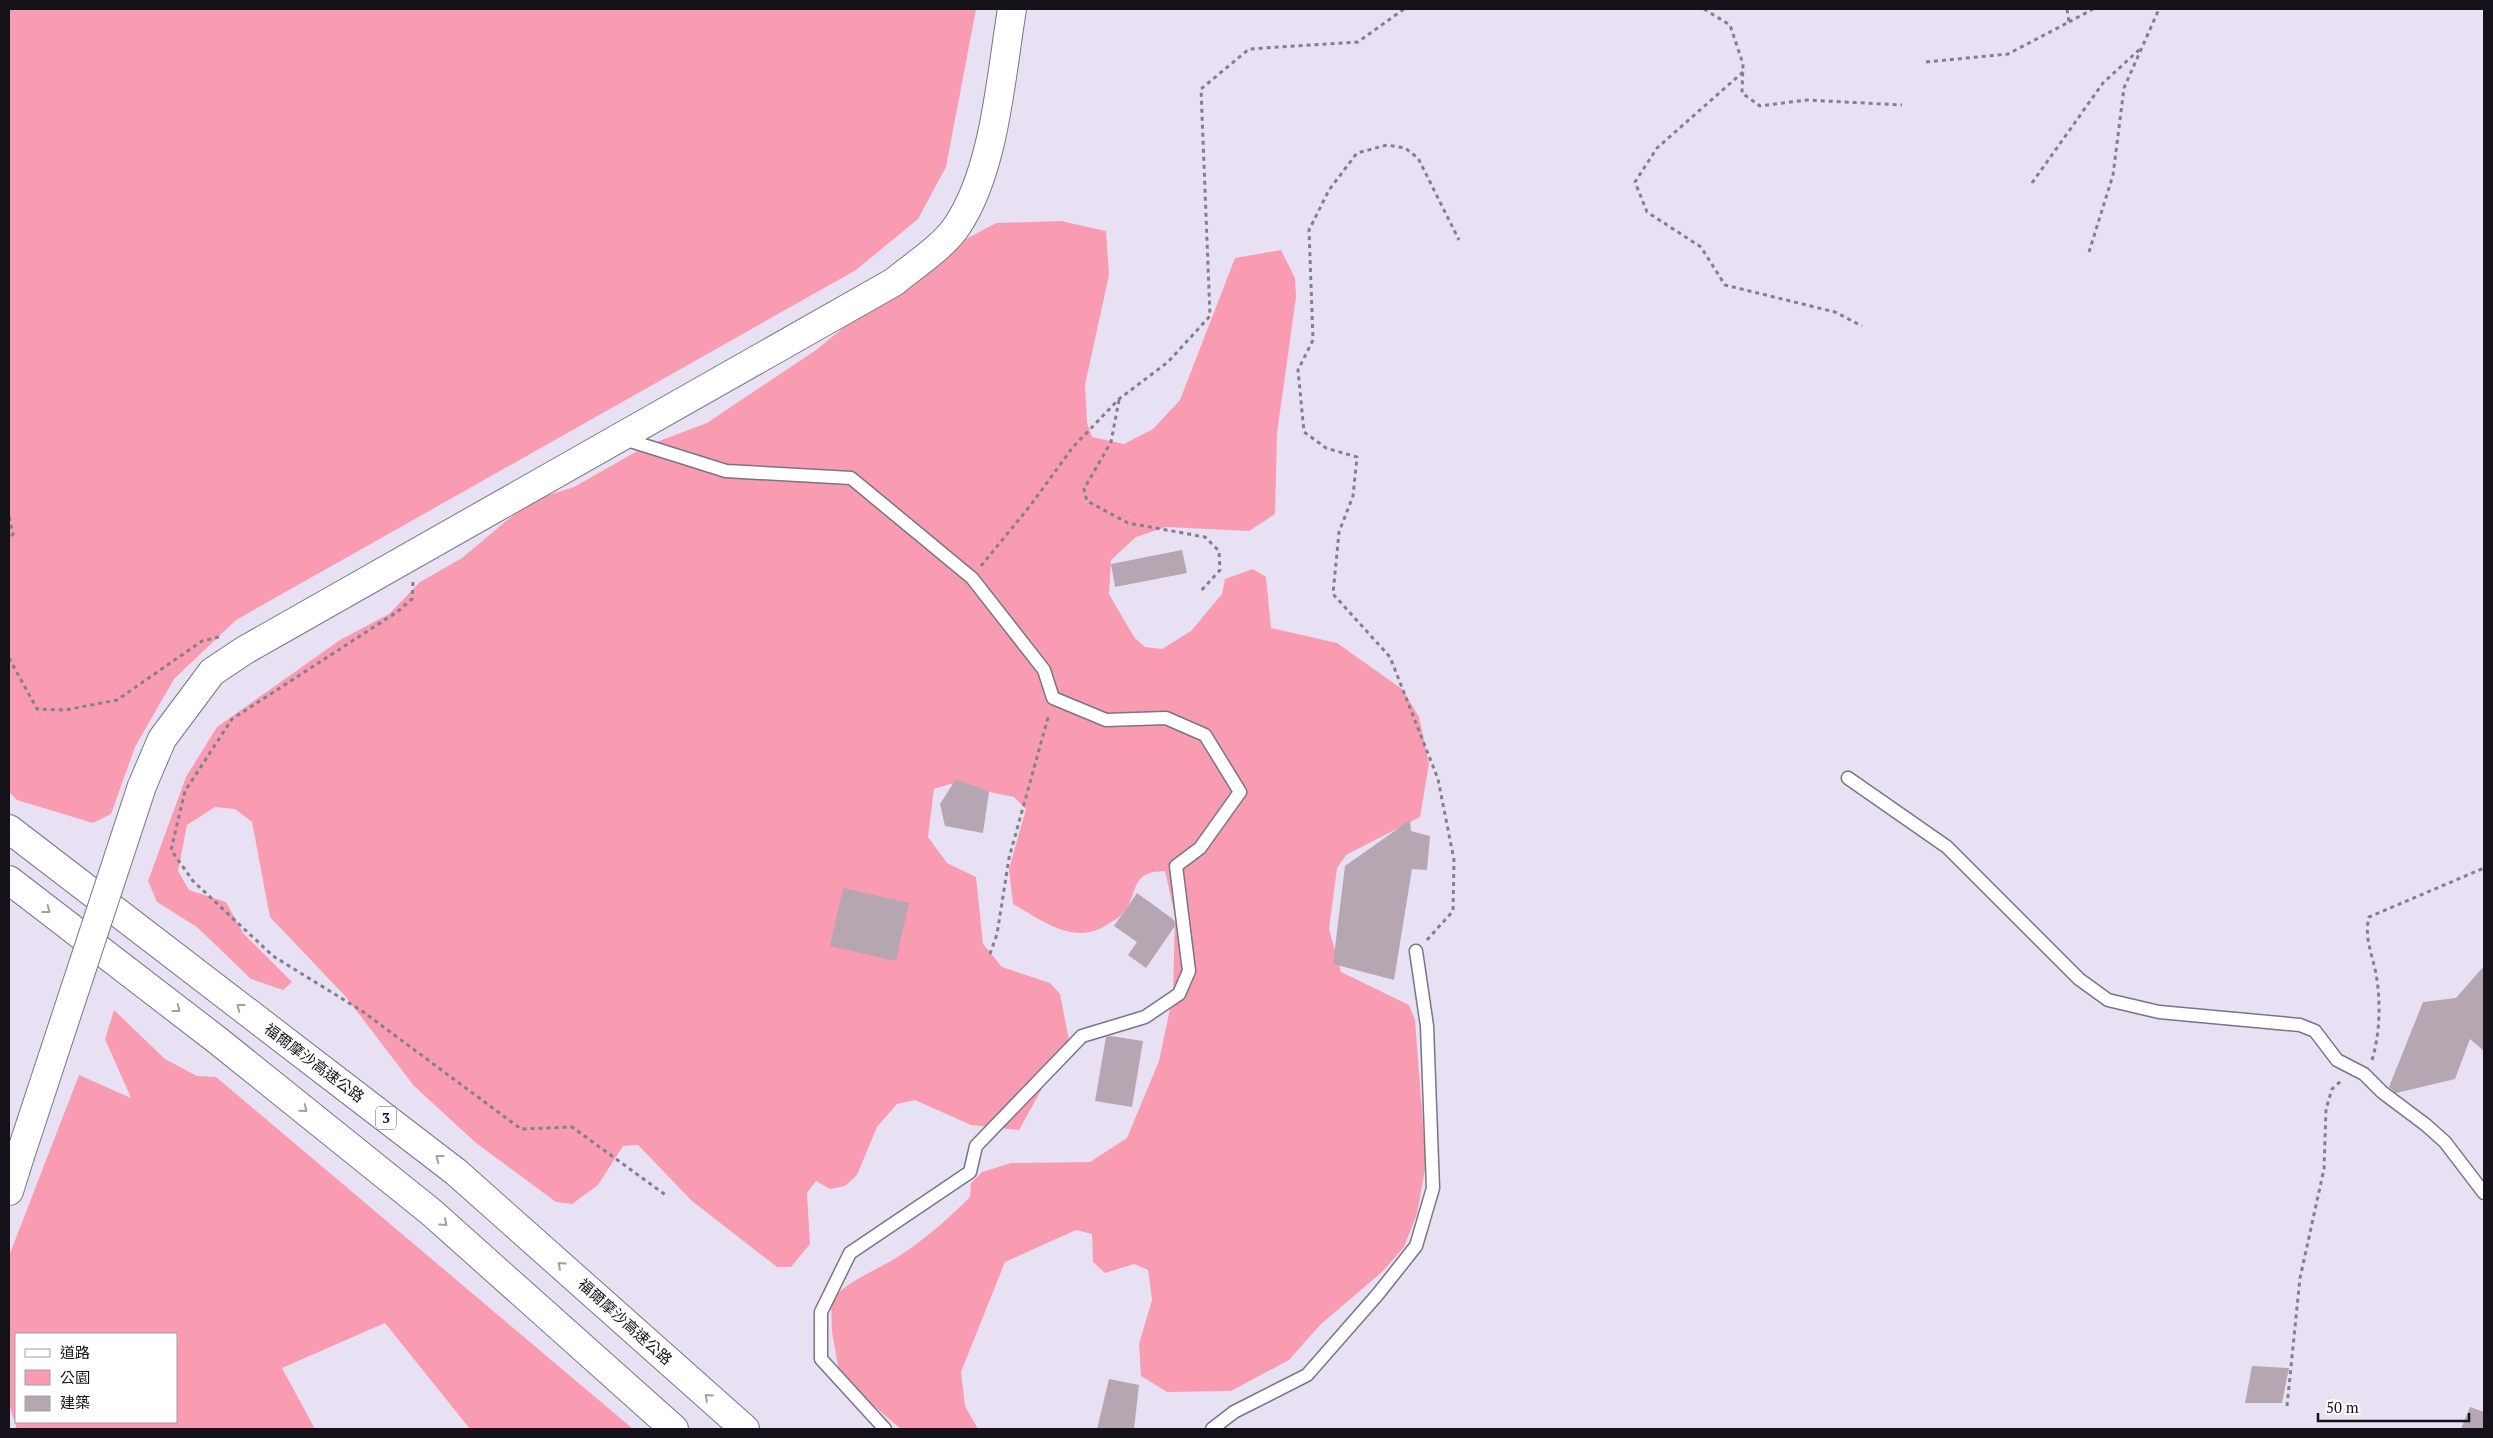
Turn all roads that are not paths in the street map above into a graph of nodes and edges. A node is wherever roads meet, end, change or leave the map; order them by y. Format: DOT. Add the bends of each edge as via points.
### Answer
graph roads {
  1 [pos="1012,9"];
  2 [pos="619,437"];
  3 [pos="1848,778"];
  4 [pos="9,828"];
  5 [pos="9,880"];
  6 [pos="1416,951"];
  7 [pos="9,1191"];
  8 [pos="2484,1193"];
  9 [pos="674,1429"];
  10 [pos="745,1429"];
  11 [pos="885,1429"];
  12 [pos="1212,1429"];
  1 -- 2 [label="main road" via="990,146 976,186 956,227 894,282"];
  2 -- 7 [label="main road, bridge" via="245,650 212,672 162,738 142,786"];
  2 -- 11 [label="lane" via="726,472 851,478 972,578 1044,670 1053,698 1106,720 1166,718 1206,735 1240,792 1200,848 1176,866 1189,971 1179,994 1145,1017 1082,1036 976,1146 970,1172 850,1253 821,1312 821,1359"];
  3 -- 8 [label="lane" via="1947,848 2079,979 2108,1000 2160,1012 2300,1025 2315,1031 2337,1060 2364,1074 2445,1142"];
  10 -- 4 [label="main road, 福爾摩沙高速公路 / 3, one-way" via="456,1172"];
  5 -- 9 [label="main road, one-way" via="218,1040 431,1212"];
  6 -- 12 [label="lane" via="1427,1026 1433,1188 1416,1246 1307,1375 1234,1412"];
}
